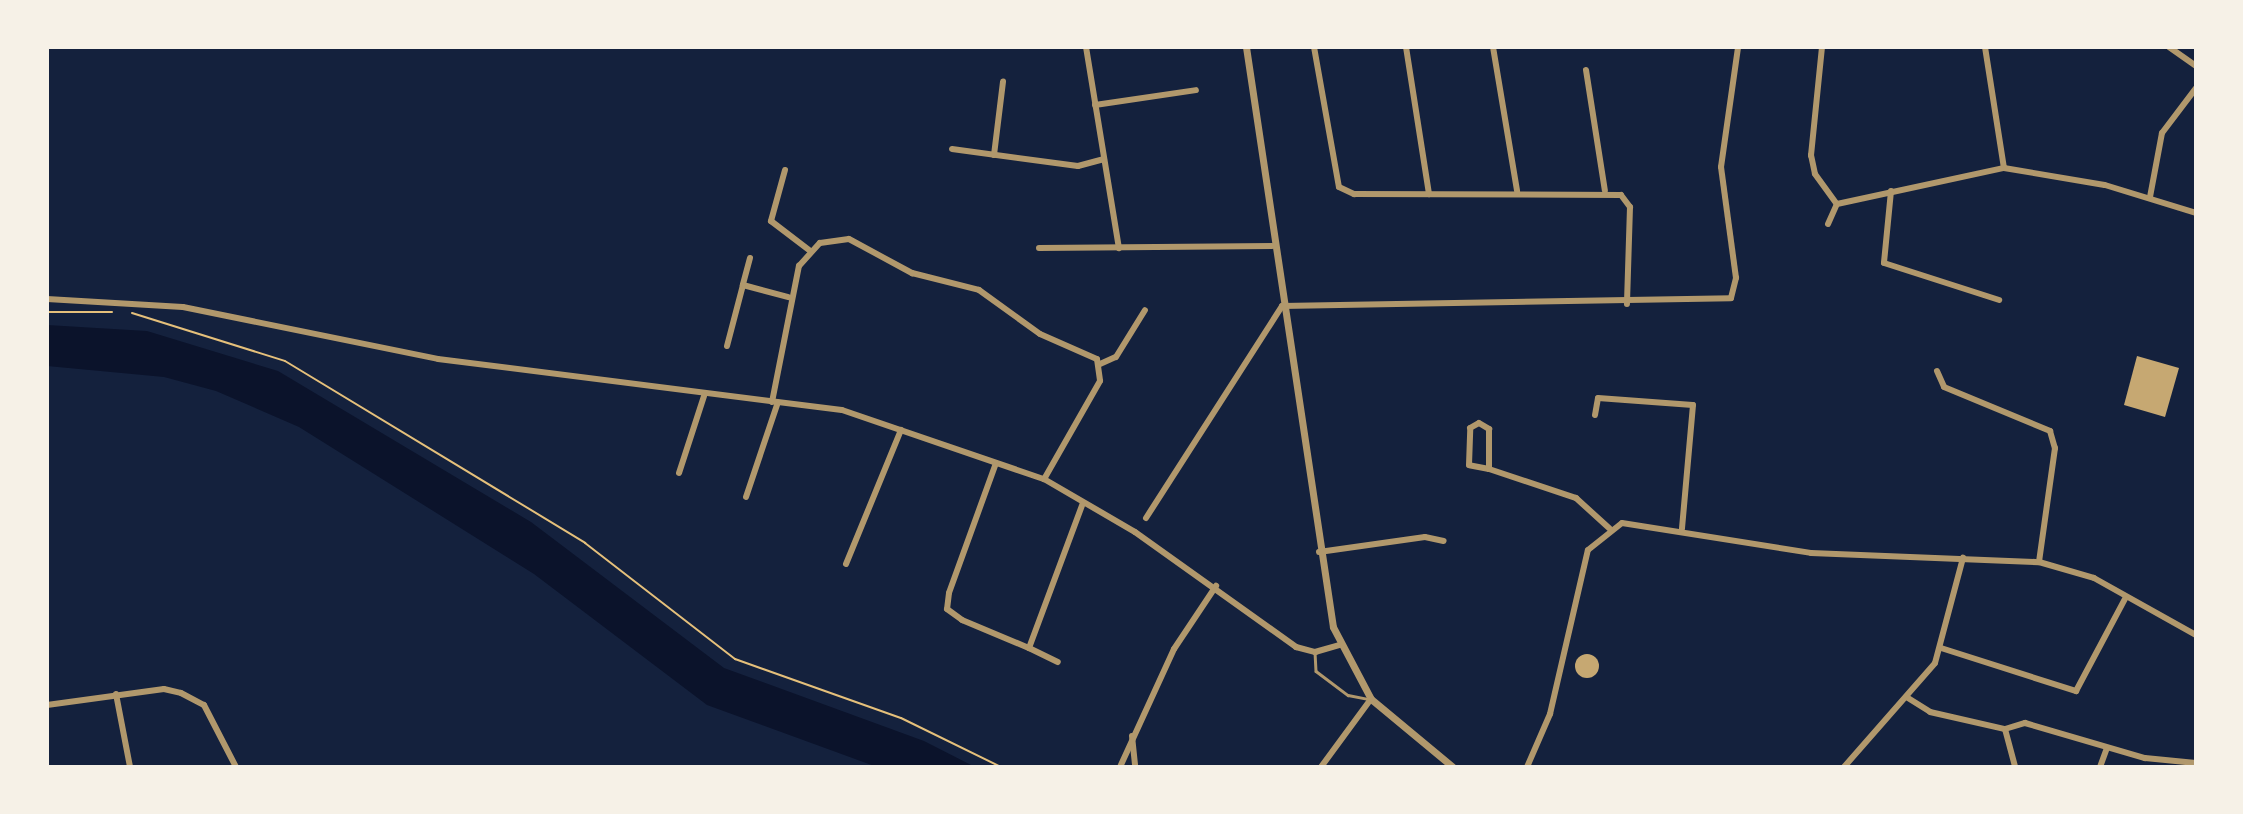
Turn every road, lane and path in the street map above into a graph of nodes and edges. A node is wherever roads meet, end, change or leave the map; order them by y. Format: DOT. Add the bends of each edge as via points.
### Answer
graph roads {
  1 [pos="1086,47"];
  2 [pos="1246,47"];
  3 [pos="1314,47"];
  4 [pos="1406,47"];
  5 [pos="1493,47"];
  6 [pos="1738,47"];
  7 [pos="1822,47"];
  8 [pos="1985,47"];
  9 [pos="2169,47"];
  10 [pos="2196,66"];
  11 [pos="1586,70"];
  12 [pos="1003,82"];
  13 [pos="2196,88"];
  14 [pos="1196,90"];
  15 [pos="1095,105"];
  16 [pos="952,149"];
  17 [pos="994,155"];
  18 [pos="1104,159"];
  19 [pos="2004,168"];
  20 [pos="785,170"];
  21 [pos="1517,191"];
  22 [pos="1605,191"];
  23 [pos="1892,191"];
  24 [pos="1429,194"];
  25 [pos="2150,197"];
  26 [pos="1837,204"];
  27 [pos="2196,213"];
  28 [pos="1828,224"];
  29 [pos="1272,246"];
  30 [pos="1039,248"];
  31 [pos="1119,248"];
  32 [pos="809,250"];
  33 [pos="750,257"];
  34 [pos="743,285"];
  35 [pos="788,297"];
  36 [pos="47,299"];
  37 [pos="1998,300"];
  38 [pos="1627,304"];
  39 [pos="1282,306"];
  40 [pos="1145,310"];
  41 [pos="47,312"];
  42 [pos="727,346"];
  43 [pos="1100,364"];
  44 [pos="1937,371"];
  45 [pos="704,396"];
  46 [pos="775,402"];
  47 [pos="1595,415"];
  48 [pos="901,430"];
  49 [pos="996,463"];
  50 [pos="1489,468"];
  51 [pos="679,473"];
  52 [pos="1044,480"];
  53 [pos="746,497"];
  54 [pos="1083,503"];
  55 [pos="1146,518"];
  56 [pos="1609,528"];
  57 [pos="1682,528"];
  58 [pos="1444,541"];
  59 [pos="1318,552"];
  60 [pos="1964,558"];
  61 [pos="2039,562"];
  62 [pos="846,564"];
  63 [pos="1216,586"];
  64 [pos="2126,597"];
  65 [pos="2196,635"];
  66 [pos="1339,645"];
  67 [pos="1029,648"];
  68 [pos="1941,648"];
  69 [pos="1315,652"];
  70 [pos="1058,662"];
  71 [pos="116,694"];
  72 [pos="1908,698"];
  73 [pos="1371,699"];
  74 [pos="47,705"];
  75 [pos="2005,729"];
  76 [pos="1132,736"];
  77 [pos="2107,748"];
  78 [pos="2196,763"];
  79 [pos="130,767"];
  80 [pos="236,767"];
  81 [pos="1000,767"];
  82 [pos="1120,767"];
  83 [pos="1135,767"];
  84 [pos="1321,767"];
  85 [pos="1453,767"];
  86 [pos="1527,767"];
  87 [pos="1844,767"];
  88 [pos="2015,767"];
  89 [pos="2100,767"];
  1 -- 15 [label="street"];
  2 -- 29 [label="street"];
  3 -- 24 [label="street" via="1339,187 1354,194"];
  4 -- 24 [label="street"];
  5 -- 21 [label="street"];
  6 -- 38 [label="street" via="1721,167 1735,294 1717,303"];
  7 -- 26 [label="street" via="1811,155 1815,174"];
  8 -- 19 [label="street"];
  9 -- 10 [label="street"];
  11 -- 22 [label="street"];
  12 -- 17 [label="street"];
  13 -- 25 [label="street" via="2162,133"];
  14 -- 15 [label="street"];
  15 -- 18 [label="street"];
  16 -- 17 [label="street"];
  17 -- 18 [label="street" via="1078,166"];
  18 -- 31 [label="street"];
  19 -- 23 [label="street"];
  19 -- 25 [label="street"];
  20 -- 32 [label="street" via="771,221"];
  21 -- 22 [label="street"];
  21 -- 24 [label="street"];
  22 -- 38 [label="street" via="1621,195 1630,207"];
  23 -- 26 [label="street"];
  23 -- 37 [label="street" via="1884,263"];
  25 -- 27 [label="street"];
  26 -- 28 [label="street"];
  29 -- 31 [label="street"];
  29 -- 39 [label="street"];
  30 -- 31 [label="street"];
  32 -- 35 [label="street"];
  32 -- 43 [label="street" via="834,238 863,244 912,273 979,290 1040,334"];
  33 -- 34 [label="street"];
  34 -- 35 [label="street"];
  34 -- 42 [label="street"];
  35 -- 46 [label="street"];
  36 -- 45 [label="street" via="183,307 350,344"];
  38 -- 39 [label="street"];
  39 -- 55 [label="street"];
  39 -- 59 [label="street"];
  40 -- 43 [label="street" via="1116,357"];
  41 -- 81 [label="path" via="141,314 285,360 556,524 735,659 901,718"];
  43 -- 52 [label="street" via="1100,381"];
  44 -- 61 [label="street" via="1944,387 2050,431 2055,448"];
  45 -- 46 [label="street"];
  45 -- 51 [label="street"];
  46 -- 48 [label="street" via="842,410"];
  46 -- 53 [label="street"];
  47 -- 57 [label="street" via="1598,398 1693,405"];
  48 -- 49 [label="street"];
  48 -- 62 [label="street"];
  49 -- 52 [label="street"];
  49 -- 67 [label="street" via="947,609"];
  50 -- 50 [label="street" via="1489,429 1479,423 1470,428 1469,465"];
  50 -- 56 [label="street" via="1576,498"];
  52 -- 54 [label="street"];
  54 -- 63 [label="street"];
  54 -- 67 [label="street"];
  56 -- 57 [label="street" via="1632,521"];
  56 -- 86 [label="street" via="1588,551 1550,714"];
  57 -- 60 [label="street" via="1811,553"];
  58 -- 59 [label="street" via="1425,537"];
  59 -- 66 [label="street"];
  60 -- 61 [label="street"];
  60 -- 68 [label="street"];
  61 -- 64 [label="street" via="2078,571"];
  63 -- 69 [label="street" via="1296,647"];
  63 -- 76 [label="street" via="1174,649"];
  64 -- 65 [label="street"];
  64 -- 68 [label="street" via="2076,691"];
  66 -- 69 [label="street"];
  66 -- 73 [label="street"];
  67 -- 70 [label="street"];
  68 -- 72 [label="street"];
  69 -- 73 [label="lane" via="1316,671 1348,695"];
  71 -- 74 [label="street"];
  71 -- 79 [label="street"];
  71 -- 80 [label="street" via="164,689 197,699"];
  72 -- 75 [label="street" via="1930,712"];
  72 -- 87 [label="street"];
  73 -- 84 [label="street"];
  73 -- 85 [label="street"];
  75 -- 77 [label="street" via="2025,723"];
  75 -- 88 [label="street"];
  76 -- 82 [label="street"];
  76 -- 83 [label="street"];
  77 -- 78 [label="street"];
  77 -- 89 [label="street"];
}
